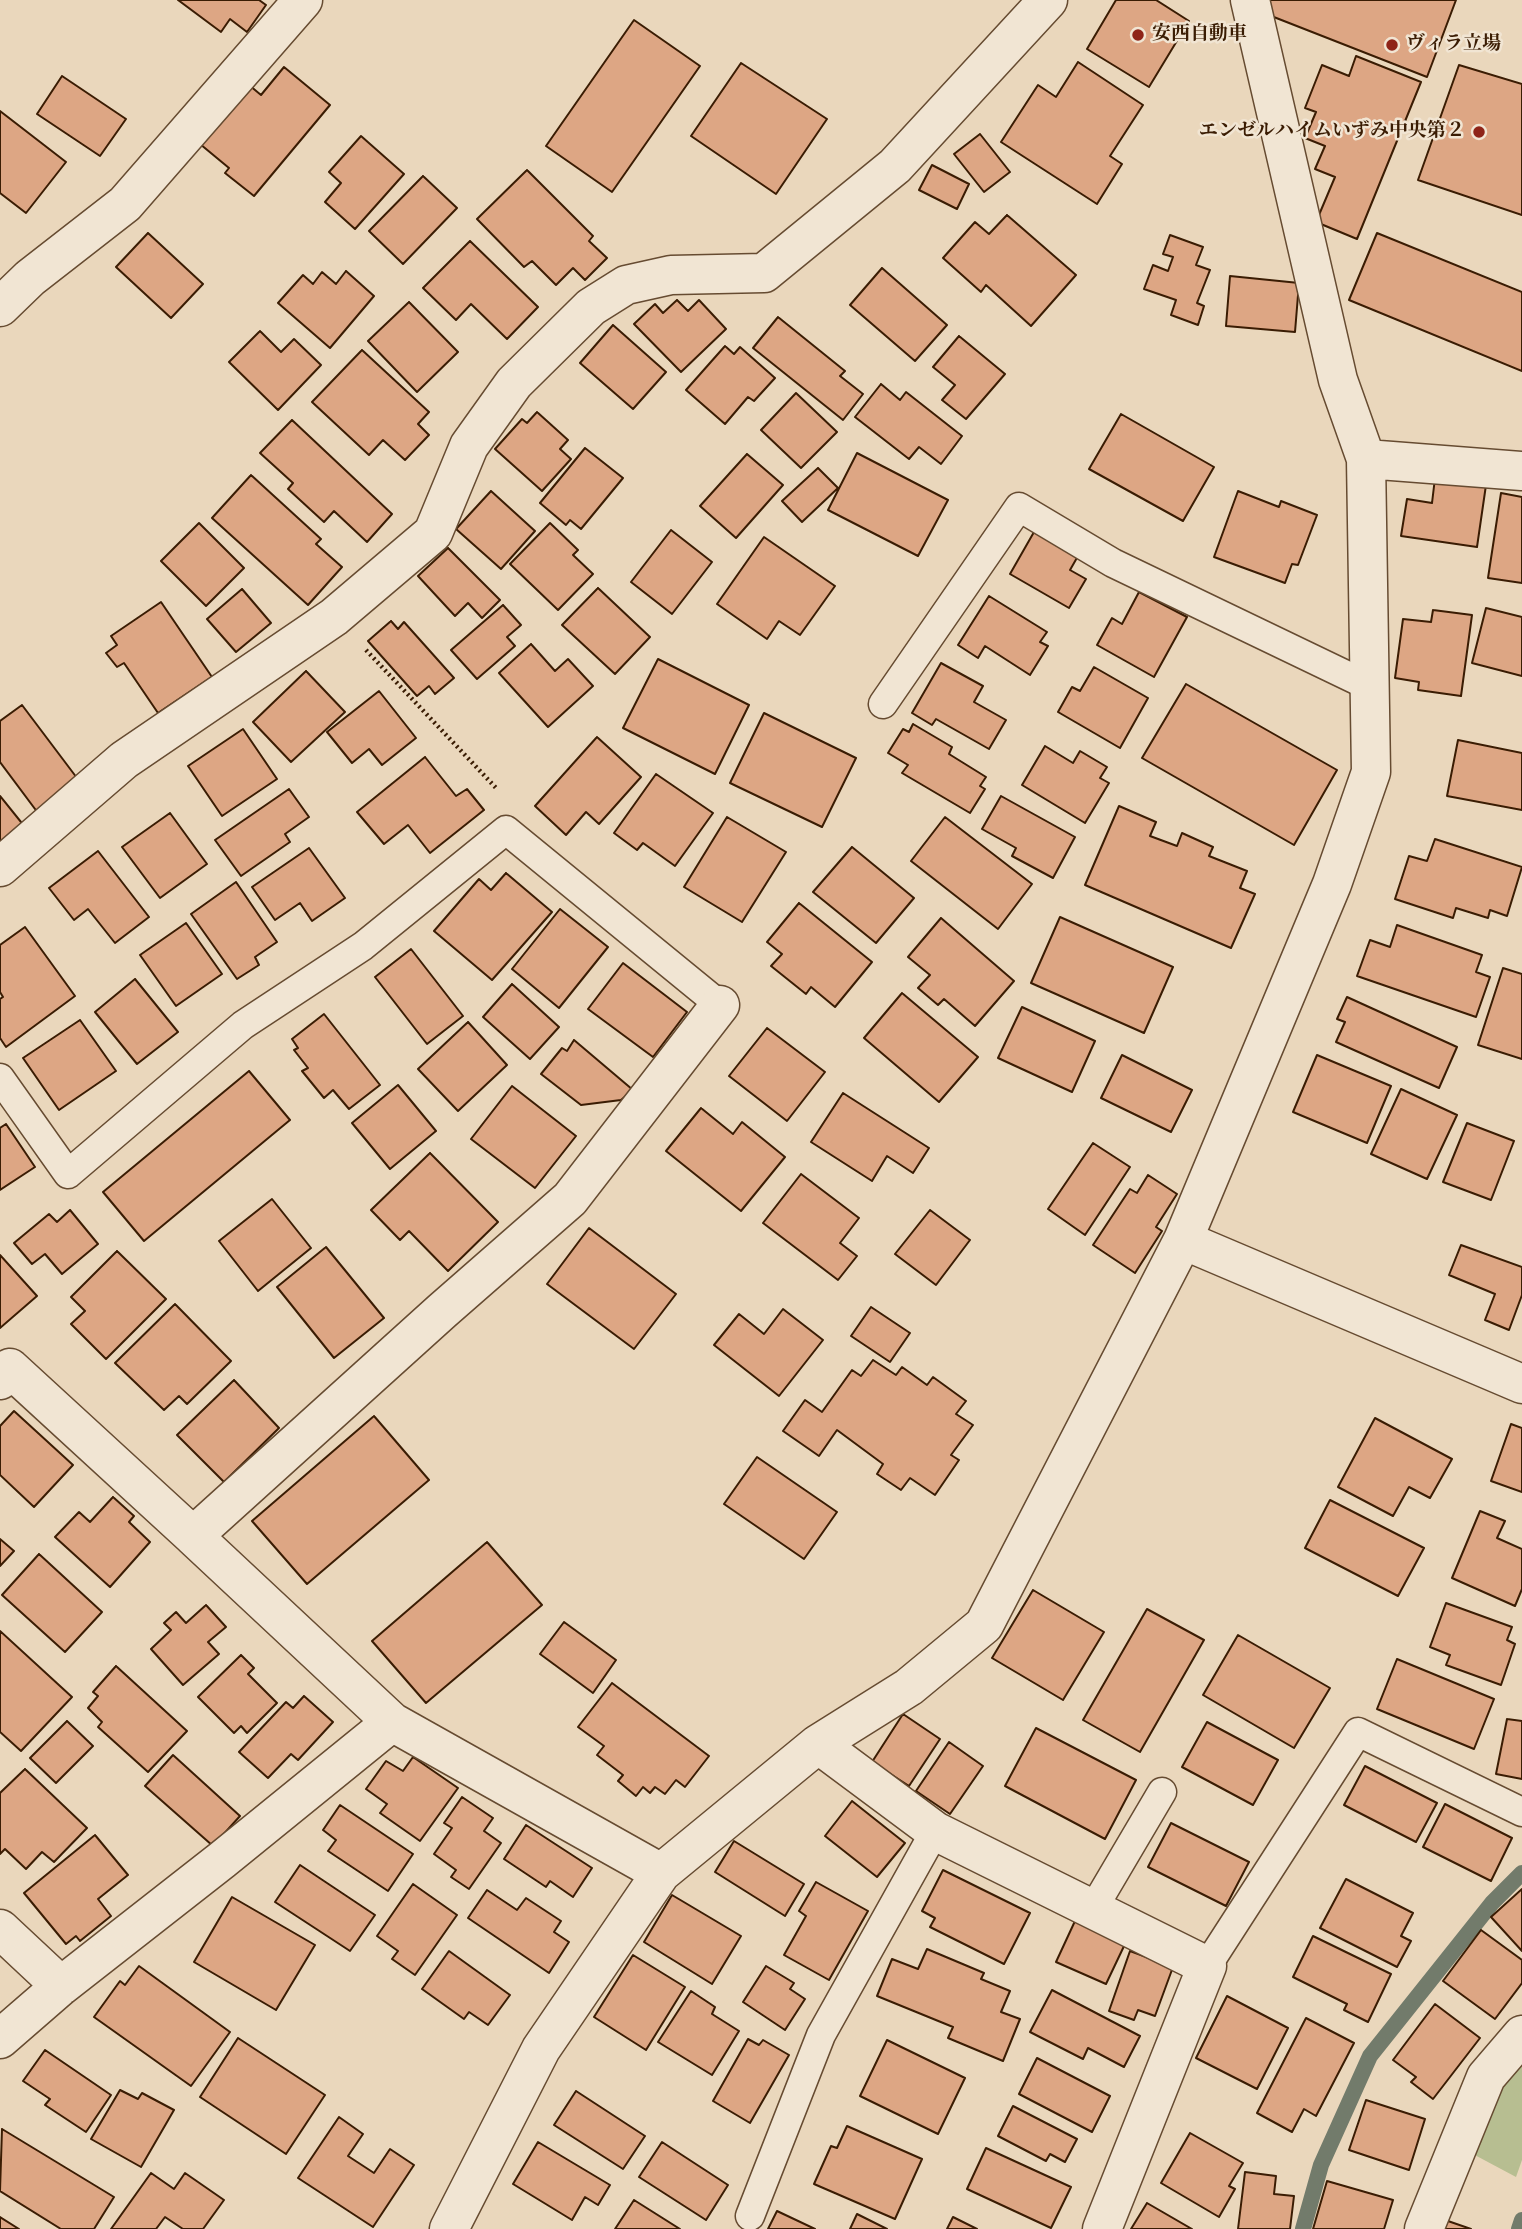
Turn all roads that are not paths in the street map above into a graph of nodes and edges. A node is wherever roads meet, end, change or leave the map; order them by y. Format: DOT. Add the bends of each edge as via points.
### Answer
graph roads {
  1 [pos="303,0"];
  2 [pos="1048,0"];
  3 [pos="1250,0"];
  4 [pos="0,307"];
  5 [pos="1366,459"];
  6 [pos="1522,471"];
  7 [pos="1371,687"];
  8 [pos="883,704"];
  9 [pos="0,867"];
  10 [pos="720,1005"];
  11 [pos="0,1078"];
  12 [pos="1183,1240"];
  13 [pos="0,1380"];
  14 [pos="1522,1384"];
  15 [pos="193,1536"];
  16 [pos="392,1722"];
  17 [pos="818,1744"];
  18 [pos="1162,1792"];
  19 [pos="1522,1812"];
  20 [pos="935,1831"];
  21 [pos="661,1873"];
  22 [pos="1093,1909"];
  23 [pos="0,1929"];
  24 [pos="1207,1966"];
  25 [pos="61,1986"];
  26 [pos="1522,2035"];
  27 [pos="0,2039"];
  28 [pos="750,2216"];
  29 [pos="449,2229"];
  30 [pos="1102,2229"];
  31 [pos="1424,2229"];
  1 -- 4 [label="street" via="125,204"];
  2 -- 9 [label="street" via="895,166 764,273 671,275 626,285 591,307 514,383 469,446 433,533 334,617 124,760"];
  3 -- 5 [label="street" via="1338,380"];
  5 -- 6 [label="street"];
  5 -- 7 [label="street"];
  7 -- 8 [label="lane" via="1113,564 1019,507"];
  7 -- 12 [label="street" via="1371,772 1332,884"];
  10 -- 11 [label="lane" via="506,830 363,946 243,1025 68,1174"];
  10 -- 15 [label="street" via="570,1199"];
  12 -- 14 [label="street"];
  12 -- 17 [label="street" via="984,1625 909,1687"];
  13 -- 15 [label="street" via="10,1368"];
  15 -- 16 [label="street"];
  16 -- 21 [label="street"];
  16 -- 25 [label="street"];
  17 -- 20 [label="street"];
  17 -- 21 [label="street"];
  18 -- 22 [label="lane"];
  19 -- 24 [label="lane" via="1358,1732"];
  20 -- 22 [label="street"];
  20 -- 28 [label="lane" via="821,2035"];
  21 -- 29 [label="street" via="541,2049"];
  22 -- 24 [label="street"];
  23 -- 25 [label="street"];
  24 -- 30 [label="street"];
  25 -- 27 [label="street"];
  26 -- 31 [label="street" via="1486,2077"];
}
